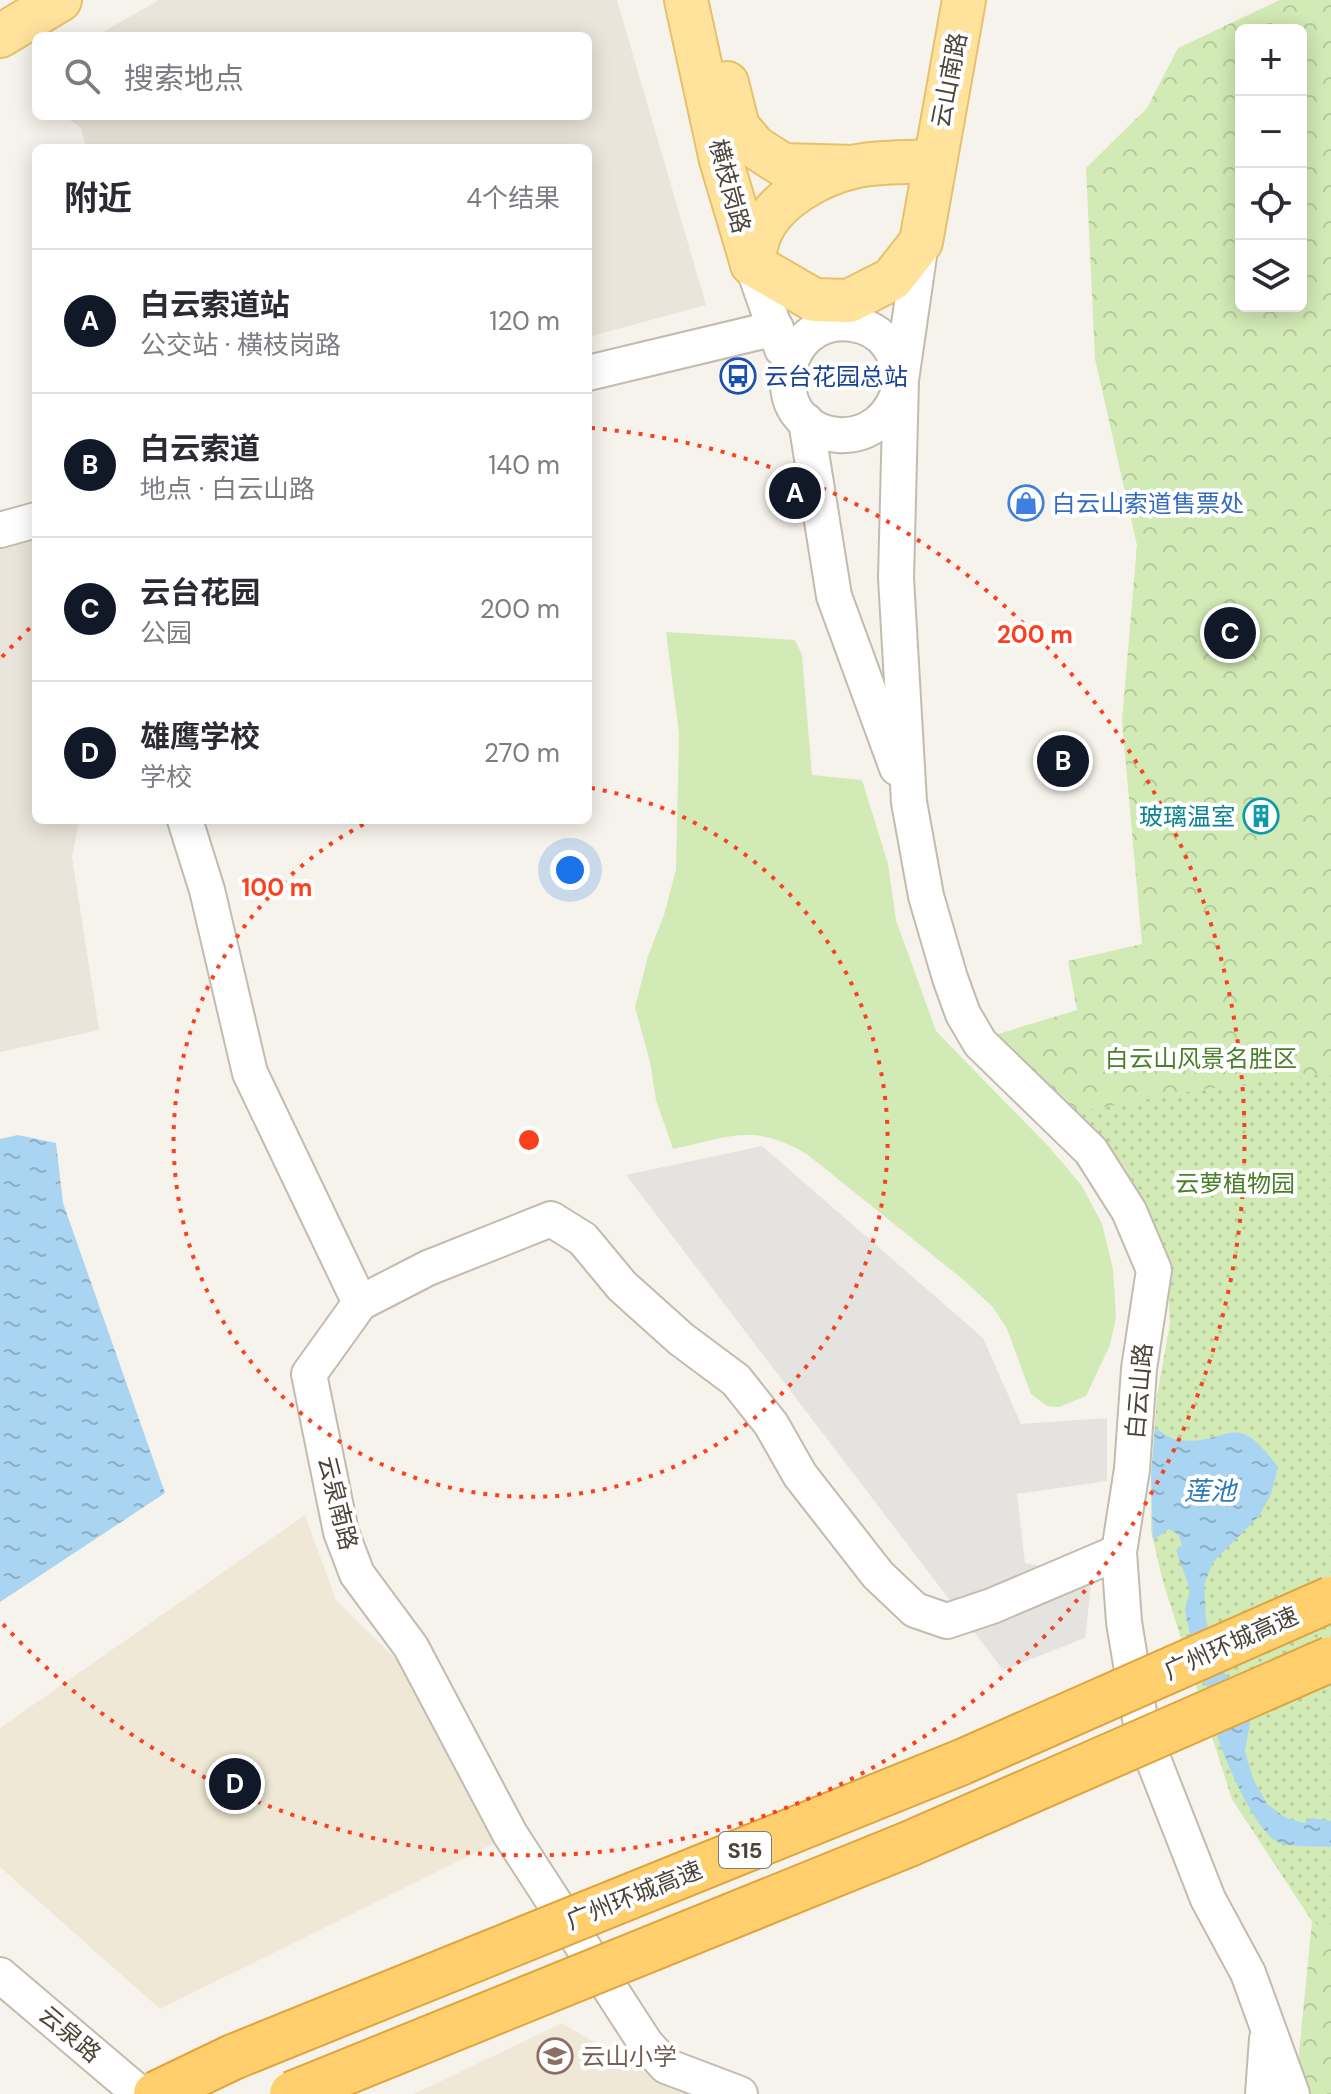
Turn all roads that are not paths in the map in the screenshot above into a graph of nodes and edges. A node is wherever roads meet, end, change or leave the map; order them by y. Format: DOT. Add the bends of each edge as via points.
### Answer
graph roads {
  1 [pos="60,0"];
  2 [pos="686,0"];
  3 [pos="711,0"];
  4 [pos="964,0"];
  5 [pos="0,36"];
  6 [pos="934,161"];
  7 [pos="853,167"];
  8 [pos="921,242"];
  9 [pos="752,264"];
  10 [pos="776,328"];
  11 [pos="788,368"];
  12 [pos="592,372"];
  13 [pos="901,380"];
  14 [pos="806,421"];
  15 [pos="32,521"];
  16 [pos="0,530"];
  17 [pos="909,802"];
  18 [pos="186,824"];
  19 [pos="360,1303"];
  20 [pos="1119,1552"];
  21 [pos="1331,1599"];
  22 [pos="1331,1659"];
  23 [pos="0,1975"];
  24 [pos="609,1987"];
  25 [pos="1267,2027"];
  26 [pos="140,2094"];
  27 [pos="156,2094"];
  28 [pos="292,2094"];
  29 [pos="344,2094"];
  30 [pos="740,2094"];
  31 [pos="1263,2094"];
  32 [pos="1292,2094"];
  1 -- 5 [label="main road"];
  2 -- 9 [label="main road, 横枝岗路" via="721,160"];
  3 -- 7 [label="main road, 横枝岗路" via="738,127 755,147 783,165"];
  4 -- 6 [label="main road, 云山南路"];
  6 -- 7 [label="main road"];
  6 -- 8 [label="main road, 云山南路"];
  7 -- 9 [label="main road" via="816,181 774,211 760,233"];
  8 -- 9 [label="main road" via="892,279 849,301 814,300"];
  8 -- 13 [label="street"];
  9 -- 10 [label="street, 横枝岗路"];
  10 -- 11 [label="street, 横枝岗路"];
  10 -- 12 [label="street"];
  11 -- 13 [label="street" via="809,335 846,323 880,335 896,358"];
  11 -- 14 [label="street" via="794,406"];
  13 -- 14 [label="street" via="890,412 861,434 822,432"];
  13 -- 17 [label="street" via="896,578"];
  14 -- 17 [label="street" via="834,596"];
  15 -- 16 [label="street"];
  17 -- 20 [label="street, 白云山路" via="926,896 963,1014 980,1043 1091,1151 1129,1211 1154,1270"];
  18 -- 19 [label="street" via="250,1073"];
  19 -- 20 [label="street" via="428,1268 551,1219 583,1239 622,1286 736,1380 771,1424 800,1475 878,1575 915,1610 947,1621"];
  19 -- 24 [label="street, 云泉南路" via="309,1374 341,1532 357,1574 411,1647 510,1834"];
  20 -- 25 [label="street, 白云山路" via="1142,1731 1208,1899 1248,1973"];
  21 -- 27 [label="highway, 广州环城高速 / S15, bridge" via="962,1762 233,2057"];
  22 -- 28 [label="highway, S15, bridge" via="909,1844"];
  23 -- 26 [label="street, 云泉路"];
  24 -- 29 [label="street"];
  24 -- 30 [label="street, 云泉南路" via="666,2066"];
  25 -- 31 [label="street"];
  25 -- 32 [label="street"];
}
